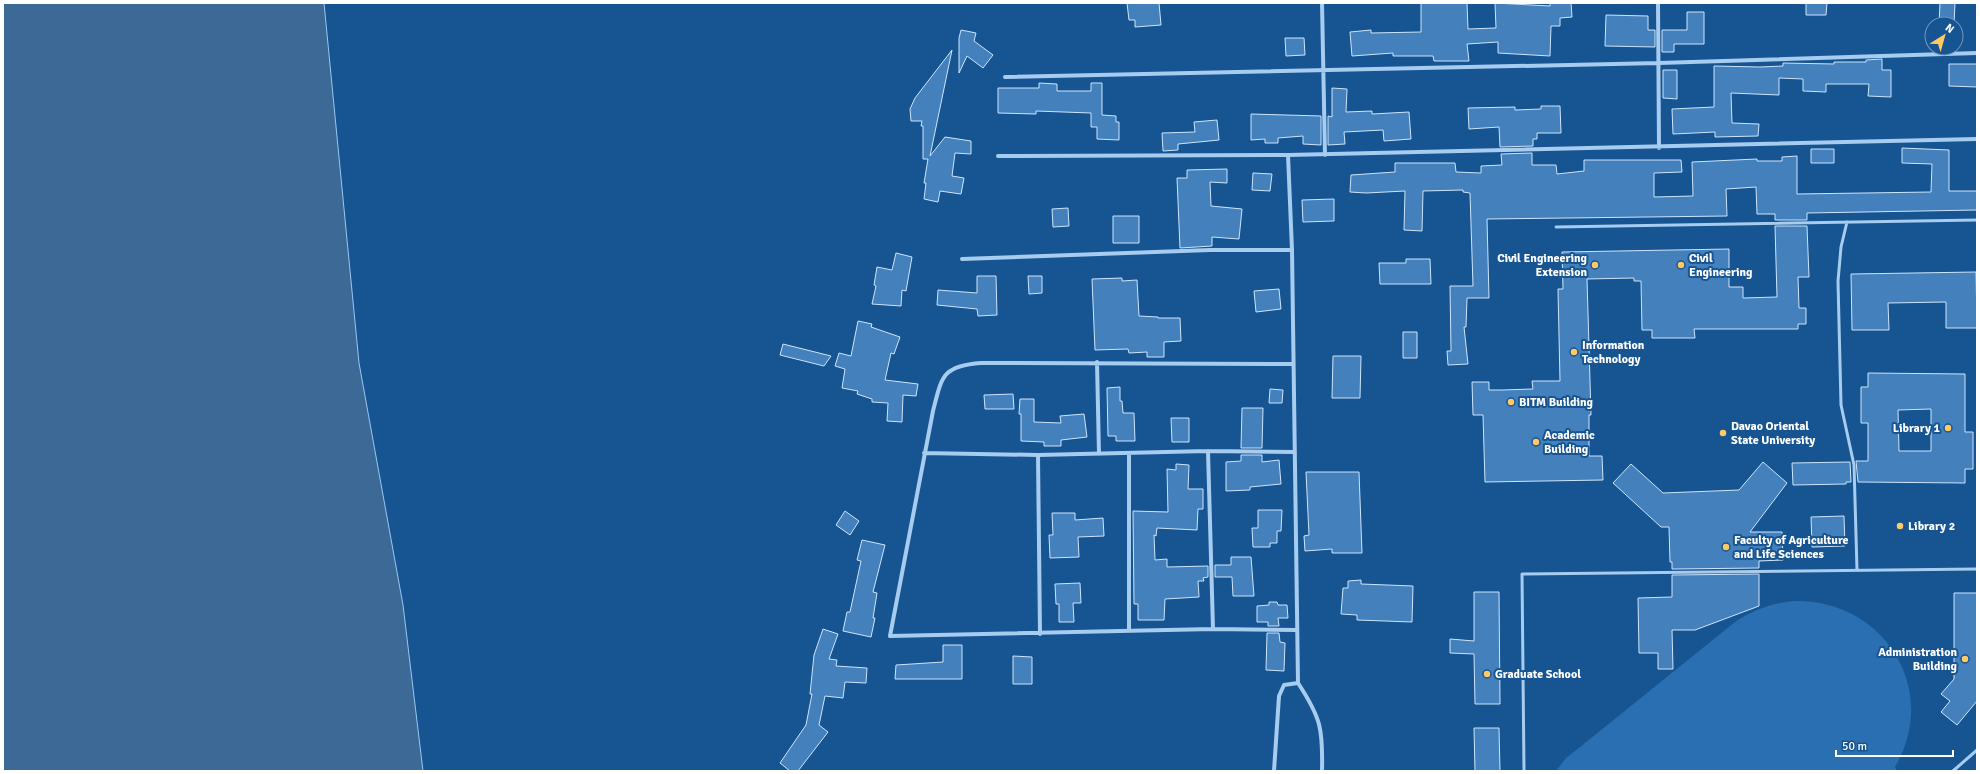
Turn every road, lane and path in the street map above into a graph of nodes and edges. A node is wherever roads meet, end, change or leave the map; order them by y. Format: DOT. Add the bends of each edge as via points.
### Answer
graph roads {
  1 [pos="1322,3"];
  2 [pos="1658,3"];
  3 [pos="1977,53"];
  4 [pos="1659,63"];
  5 [pos="1323,70"];
  6 [pos="1005,77"];
  7 [pos="1977,139"];
  8 [pos="1660,148"];
  9 [pos="1288,155"];
  10 [pos="1324,155"];
  11 [pos="998,156"];
  12 [pos="1977,220"];
  13 [pos="1847,222"];
  14 [pos="1556,227"];
  15 [pos="1292,250"];
  16 [pos="962,259"];
  17 [pos="1098,362"];
  18 [pos="1293,364"];
  19 [pos="1208,451"];
  20 [pos="1295,452"];
  21 [pos="924,453"];
  22 [pos="1129,453"];
  23 [pos="1099,454"];
  24 [pos="1038,455"];
  25 [pos="1977,569"];
  26 [pos="1857,570"];
  27 [pos="1213,629"];
  28 [pos="1297,630"];
  29 [pos="1130,631"];
  30 [pos="1040,634"];
  31 [pos="1298,683"];
  32 [pos="1977,750"];
  33 [pos="1274,771"];
  34 [pos="1322,771"];
  35 [pos="1524,771"];
  36 [pos="1952,771"];
  1 -- 5 [label="street"];
  2 -- 4 [label="street"];
  3 -- 4 [label="street"];
  4 -- 5 [label="street"];
  4 -- 8 [label="street"];
  5 -- 6 [label="street"];
  5 -- 10 [label="street"];
  7 -- 8 [label="street"];
  8 -- 10 [label="street"];
  9 -- 10 [label="street"];
  9 -- 11 [label="street"];
  9 -- 15 [label="street"];
  12 -- 13 [label="lane"];
  13 -- 14 [label="lane"];
  13 -- 26 [label="lane" via="1838,281 1841,405 1854,465"];
  15 -- 16 [label="street" via="1210,250"];
  15 -- 18 [label="street"];
  17 -- 18 [label="street"];
  17 -- 21 [label="street" via="981,363 965,364 951,369 943,378 938,392"];
  17 -- 23 [label="street"];
  18 -- 20 [label="street"];
  19 -- 20 [label="street"];
  19 -- 22 [label="street"];
  19 -- 27 [label="street"];
  20 -- 28 [label="street"];
  21 -- 24 [label="street"];
  21 -- 30 [label="street" via="890,636"];
  22 -- 23 [label="street"];
  22 -- 29 [label="street"];
  23 -- 24 [label="street"];
  24 -- 30 [label="street"];
  25 -- 26 [label="lane"];
  26 -- 35 [label="lane" via="1522,574"];
  27 -- 28 [label="street"];
  27 -- 29 [label="street"];
  28 -- 31 [label="street"];
  29 -- 30 [label="street"];
  31 -- 33 [label="street" via="1284,686 1279,696"];
  31 -- 34 [label="street" via="1321,726"];
  32 -- 36 [label="lane"];
}
